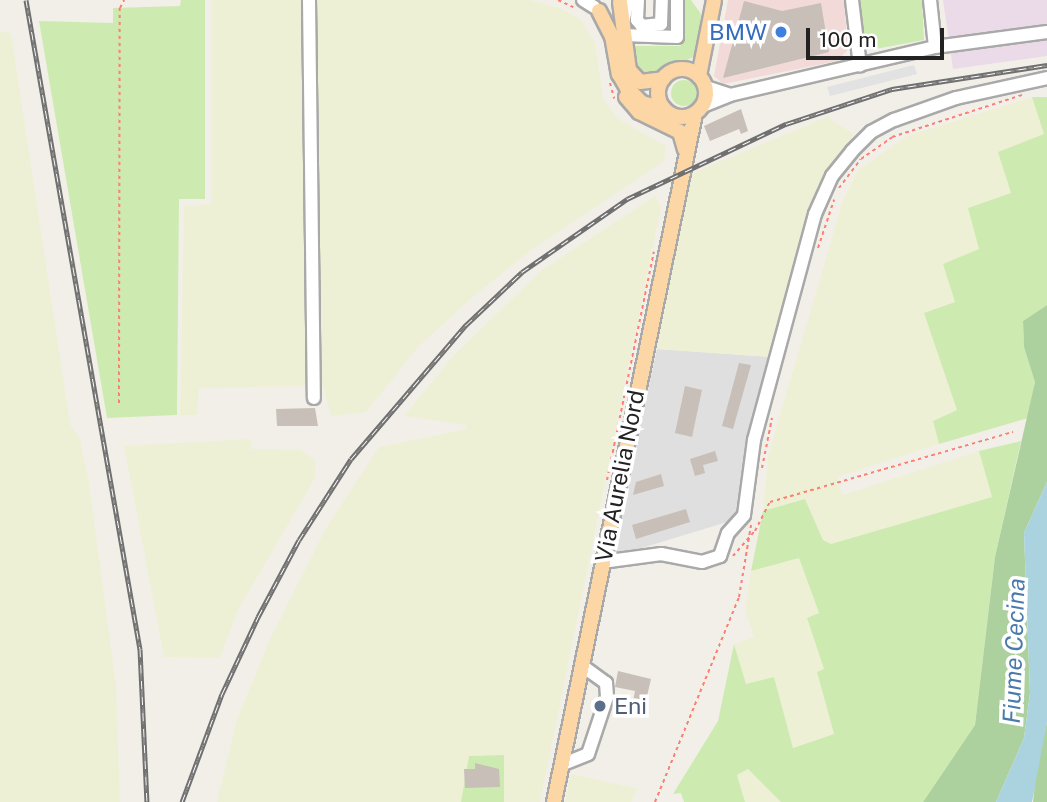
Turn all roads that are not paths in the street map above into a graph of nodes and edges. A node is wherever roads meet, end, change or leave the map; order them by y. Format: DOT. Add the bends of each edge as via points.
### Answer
graph roads {
  1 [pos="309,0"];
  2 [pos="638,0"];
  3 [pos="662,0"];
  4 [pos="677,0"];
  5 [pos="714,0"];
  6 [pos="852,0"];
  7 [pos="930,0"];
  8 [pos="623,1"];
  9 [pos="589,6"];
  10 [pos="622,31"];
  11 [pos="1047,32"];
  12 [pos="935,47"];
  13 [pos="860,66"];
  14 [pos="614,77"];
  15 [pos="1047,78"];
  16 [pos="663,79"];
  17 [pos="702,81"];
  18 [pos="730,95"];
  19 [pos="664,108"];
  20 [pos="699,110"];
  21 [pos="685,150"];
  22 [pos="314,398"];
  23 [pos="602,562"];
  24 [pos="581,665"];
  25 [pos="561,765"];
  26 [pos="554,802"];
  1 -- 22 [label="street"];
  2 -- 3 [label="street" via="637,20 642,26 661,24"];
  4 -- 10 [label="street" via="677,37"];
  5 -- 17 [label="main road"];
  6 -- 13 [label="street"];
  7 -- 12 [label="street"];
  8 -- 9 [label="main road" via="614,10"];
  8 -- 10 [label="main road"];
  9 -- 14 [label="main road" via="612,36"];
  10 -- 16 [label="main road" via="633,76 640,82"];
  11 -- 12 [label="street"];
  12 -- 13 [label="street"];
  13 -- 18 [label="street"];
  14 -- 19 [label="main road" via="635,97"];
  14 -- 21 [label="main road" via="628,102 680,132"];
  15 -- 23 [label="street" via="956,98 871,132 832,176 815,214 754,440 744,515 728,533 720,556 702,562 662,555"];
  16 -- 17 [label="main road" via="684,69"];
  16 -- 19 [label="main road" via="658,94"];
  17 -- 18 [label="street"];
  17 -- 20 [label="main road"];
  18 -- 20 [label="street"];
  19 -- 20 [label="main road" via="675,116"];
  20 -- 21 [label="main road, Via Aurelia Nord"];
  21 -- 23 [label="main road, Via Aurelia Nord"];
  23 -- 24 [label="main road, Via Aurelia Nord"];
  24 -- 25 [label="main road, Via Aurelia Nord"];
  24 -- 25 [label="street" via="606,683 607,697 588,754"];
  25 -- 26 [label="main road, Via Aurelia Nord"];
}
